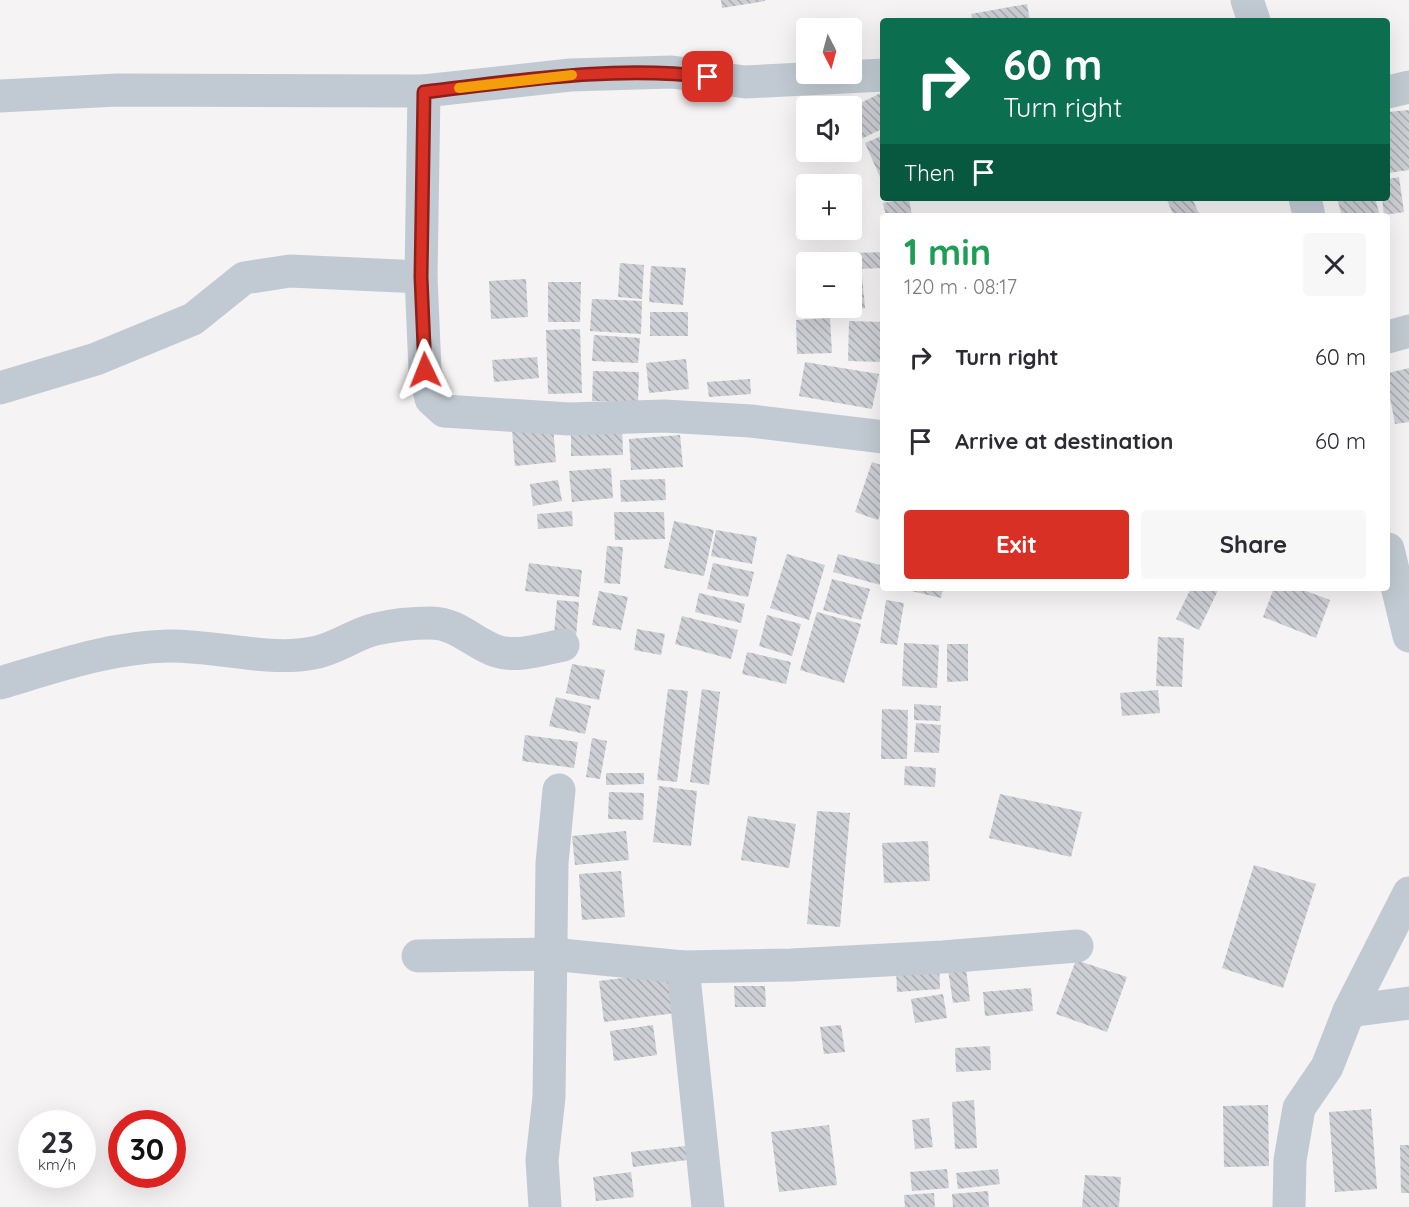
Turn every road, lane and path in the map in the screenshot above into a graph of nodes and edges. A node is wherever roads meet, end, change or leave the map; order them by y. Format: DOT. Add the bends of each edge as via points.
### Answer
graph roads {
  1 [pos="1247,0"];
  2 [pos="1253,18"];
  3 [pos="880,75"];
  4 [pos="1409,87"];
  5 [pos="424,92"];
  6 [pos="1390,92"];
  7 [pos="0,96"];
  8 [pos="421,277"];
  9 [pos="1409,331"];
  10 [pos="1390,336"];
  11 [pos="0,388"];
  12 [pos="880,437"];
  13 [pos="1390,557"];
  14 [pos="1409,636"];
  15 [pos="563,645"];
  16 [pos="0,683"];
  17 [pos="559,790"];
  18 [pos="1409,893"];
  19 [pos="1077,946"];
  20 [pos="551,954"];
  21 [pos="418,956"];
  22 [pos="683,967"];
  23 [pos="1409,1003"];
  24 [pos="1349,1011"];
  25 [pos="545,1207"];
  26 [pos="708,1207"];
  27 [pos="1289,1207"];
  1 -- 2 [label="street"];
  3 -- 5 [label="street" via="745,82 672,72 570,75"];
  4 -- 6 [label="street"];
  5 -- 7 [label="street" via="117,90"];
  5 -- 8 [label="street"];
  8 -- 11 [label="street" via="290,271 244,278 193,319 96,359"];
  8 -- 12 [label="street" via="425,370 431,399 444,411 569,419 664,416 751,421"];
  9 -- 10 [label="street"];
  13 -- 14 [label="street"];
  15 -- 16 [label="street" via="507,654 447,625 422,623 376,629 313,653 178,646 117,651"];
  17 -- 20 [label="street" via="552,863"];
  18 -- 24 [label="street"];
  19 -- 22 [label="street" via="943,957"];
  20 -- 21 [label="street"];
  20 -- 22 [label="street"];
  20 -- 25 [label="street" via="549,1097 542,1160"];
  22 -- 26 [label="street"];
  23 -- 24 [label="street"];
  24 -- 27 [label="street" via="1327,1066 1299,1108 1290,1160"];
}
